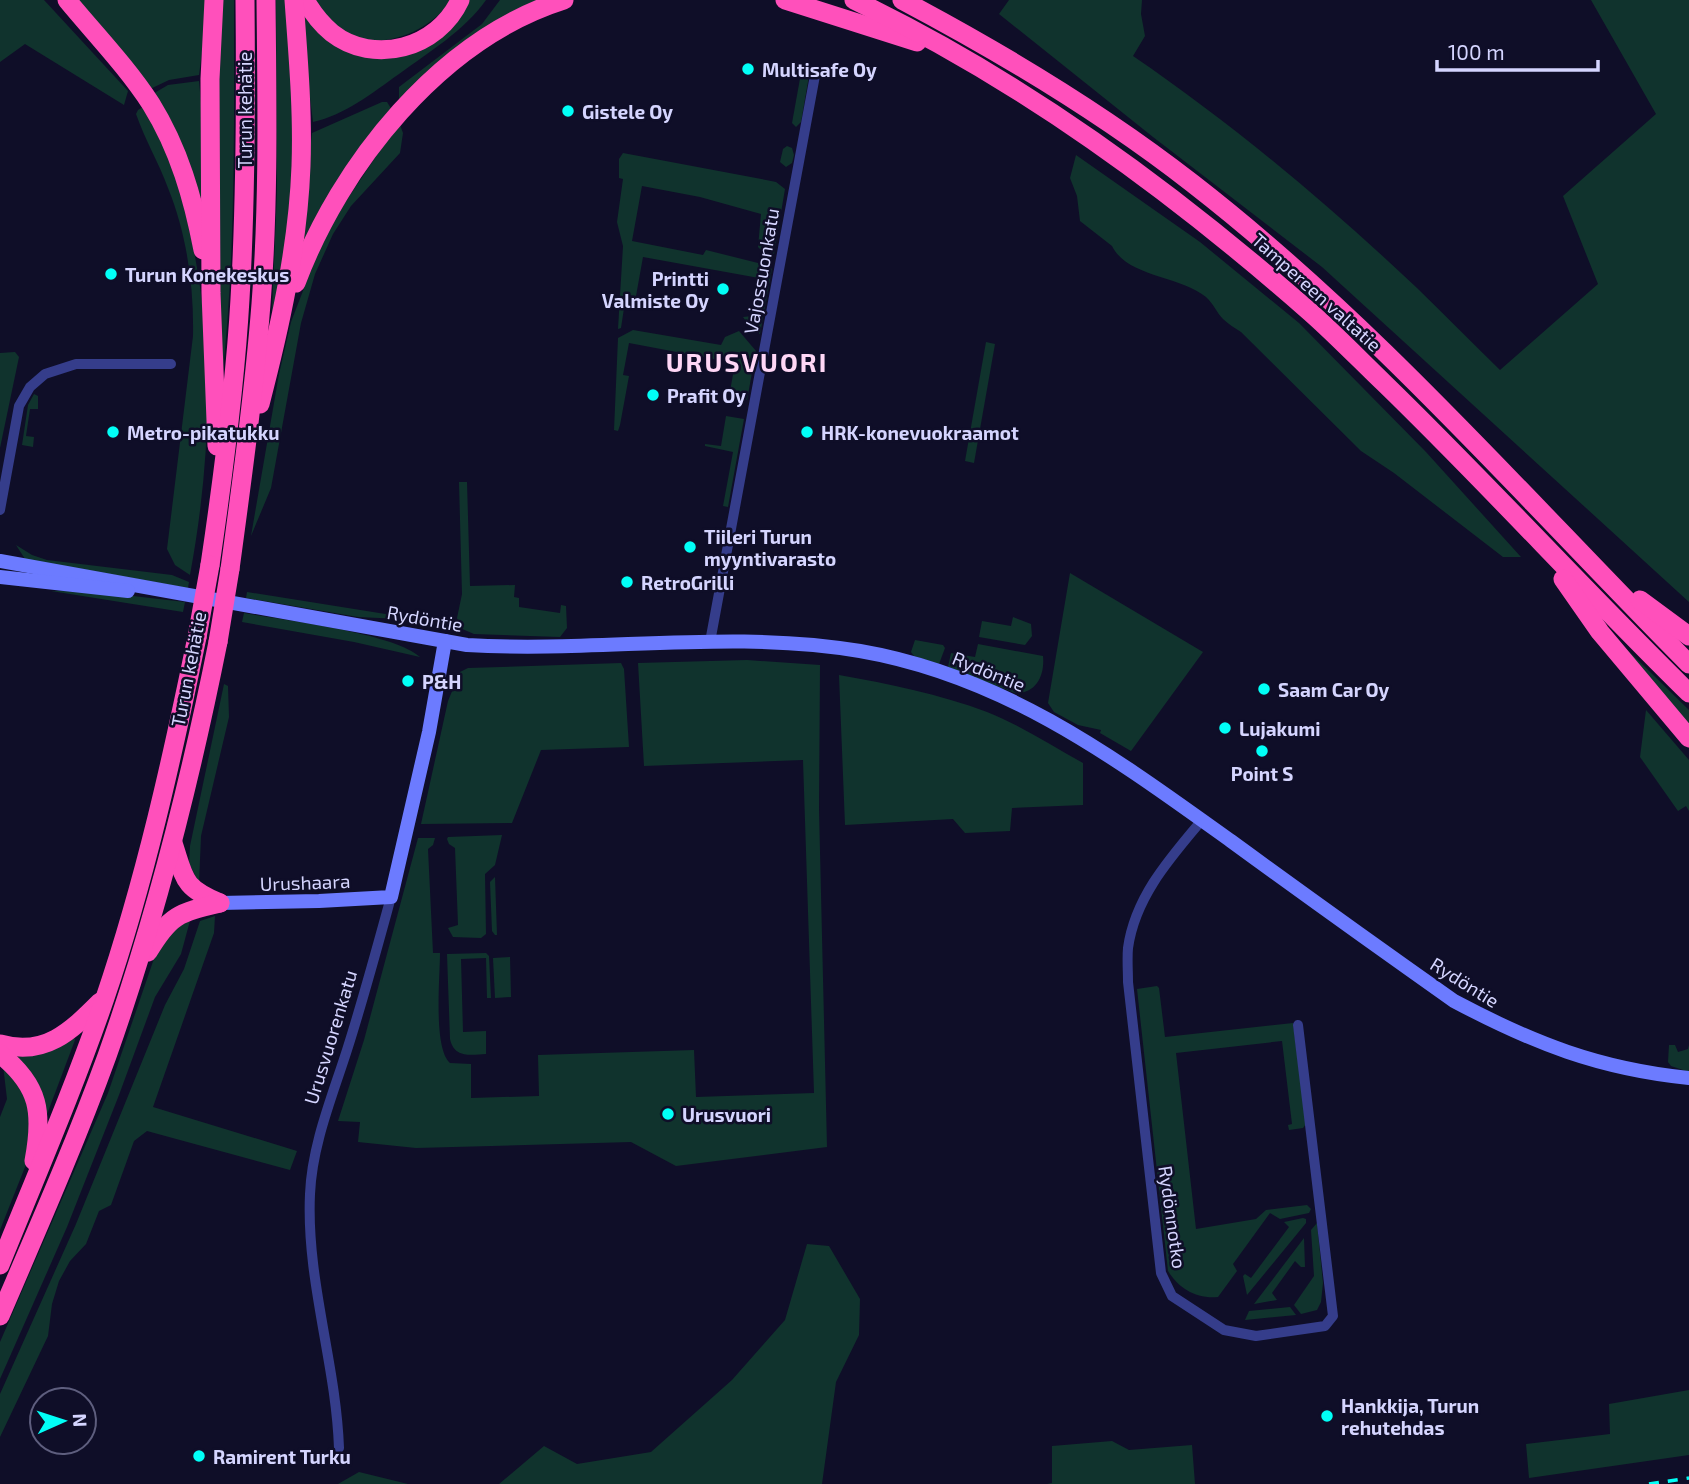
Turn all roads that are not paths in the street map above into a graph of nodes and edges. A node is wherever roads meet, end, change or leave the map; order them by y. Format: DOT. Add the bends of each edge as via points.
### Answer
graph roads {
  1 [pos="67,0"];
  2 [pos="214,0"];
  3 [pos="245,0"];
  4 [pos="266,0"];
  5 [pos="294,0"];
  6 [pos="305,0"];
  7 [pos="460,0"];
  8 [pos="564,0"];
  9 [pos="785,0"];
  10 [pos="854,0"];
  11 [pos="902,0"];
  12 [pos="958,55"];
  13 [pos="816,70"];
  14 [pos="211,293"];
  15 [pos="282,320"];
  16 [pos="171,363"];
  17 [pos="244,468"];
  18 [pos="220,496"];
  19 [pos="0,510"];
  20 [pos="1533,534"];
  21 [pos="1586,560"];
  22 [pos="0,561"];
  23 [pos="0,577"];
  24 [pos="175,593"];
  25 [pos="1689,636"];
  26 [pos="445,641"];
  27 [pos="710,642"];
  28 [pos="1689,664"];
  29 [pos="1689,693"];
  30 [pos="1689,738"];
  31 [pos="1202,820"];
  32 [pos="173,843"];
  33 [pos="391,897"];
  34 [pos="220,903"];
  35 [pos="133,977"];
  36 [pos="106,996"];
  37 [pos="1298,1025"];
  38 [pos="0,1044"];
  39 [pos="0,1054"];
  40 [pos="1689,1078"];
  41 [pos="27,1199"];
  42 [pos="0,1265"];
  43 [pos="0,1316"];
  44 [pos="338,1448"];
  1 -- 14 [label="highway" via="136,82 175,149 193,203"];
  2 -- 14 [label="highway"];
  3 -- 18 [label="highway, Turun kehätie" via="240,301"];
  4 -- 17 [label="highway, Turun kehätie" via="261,303"];
  5 -- 15 [label="highway" via="301,167"];
  6 -- 7 [label="highway" via="333,33 355,45 379,50 407,47 427,37 444,24"];
  8 -- 15 [label="highway" via="530,13 478,43 399,113 330,208"];
  9 -- 12 [label="highway"];
  10 -- 12 [label="highway, Tampereen valtatie"];
  11 -- 21 [label="highway, Tampereen valtatie" via="1049,82 1193,184 1380,350"];
  12 -- 20 [label="highway, Tampereen valtatie" via="1041,104 1206,225 1311,313"];
  13 -- 27 [label="street, Vajossuonkatu"];
  14 -- 18 [label="highway"];
  15 -- 17 [label="highway"];
  16 -- 19 [label="street" via="76,363 45,374 19,406"];
  17 -- 32 [label="highway, Turun kehätie, bridge" via="218,642"];
  18 -- 36 [label="highway, Turun kehätie, bridge" via="197,637 155,831"];
  20 -- 29 [label="highway, Tampereen valtatie"];
  20 -- 30 [label="highway" via="1600,632"];
  21 -- 25 [label="highway"];
  21 -- 28 [label="highway, Tampereen valtatie"];
  22 -- 24 [label="street, Rydöntie"];
  23 -- 24 [label="street, Rydöntie"];
  24 -- 26 [label="street, Rydöntie"];
  26 -- 27 [label="street, Rydöntie" via="508,648"];
  26 -- 33 [label="street, Urusvuorenkatu"];
  27 -- 31 [label="street, Rydöntie" via="859,651 954,676 1086,739"];
  31 -- 37 [label="street, Rydönnotko" via="1151,884 1128,948 1128,982 1161,1273 1172,1296 1224,1330 1256,1336 1325,1326 1333,1316"];
  31 -- 40 [label="street, Rydöntie" via="1444,994 1494,1023 1593,1062"];
  32 -- 34 [label="highway" via="192,889"];
  32 -- 35 [label="highway, Turun kehätie"];
  33 -- 34 [label="street, Urushaara"];
  33 -- 44 [label="street, Urusvuorenkatu" via="318,1141 310,1194 312,1257 338,1420"];
  34 -- 35 [label="highway" via="189,910 167,923"];
  35 -- 43 [label="highway, Turun kehätie" via="107,1057"];
  36 -- 38 [label="highway" via="71,1031 52,1042 17,1047"];
  36 -- 41 [label="highway, Turun kehätie"];
  39 -- 41 [label="highway" via="22,1074 37,1103 38,1141"];
  41 -- 42 [label="highway, Turun kehätie"];
}
